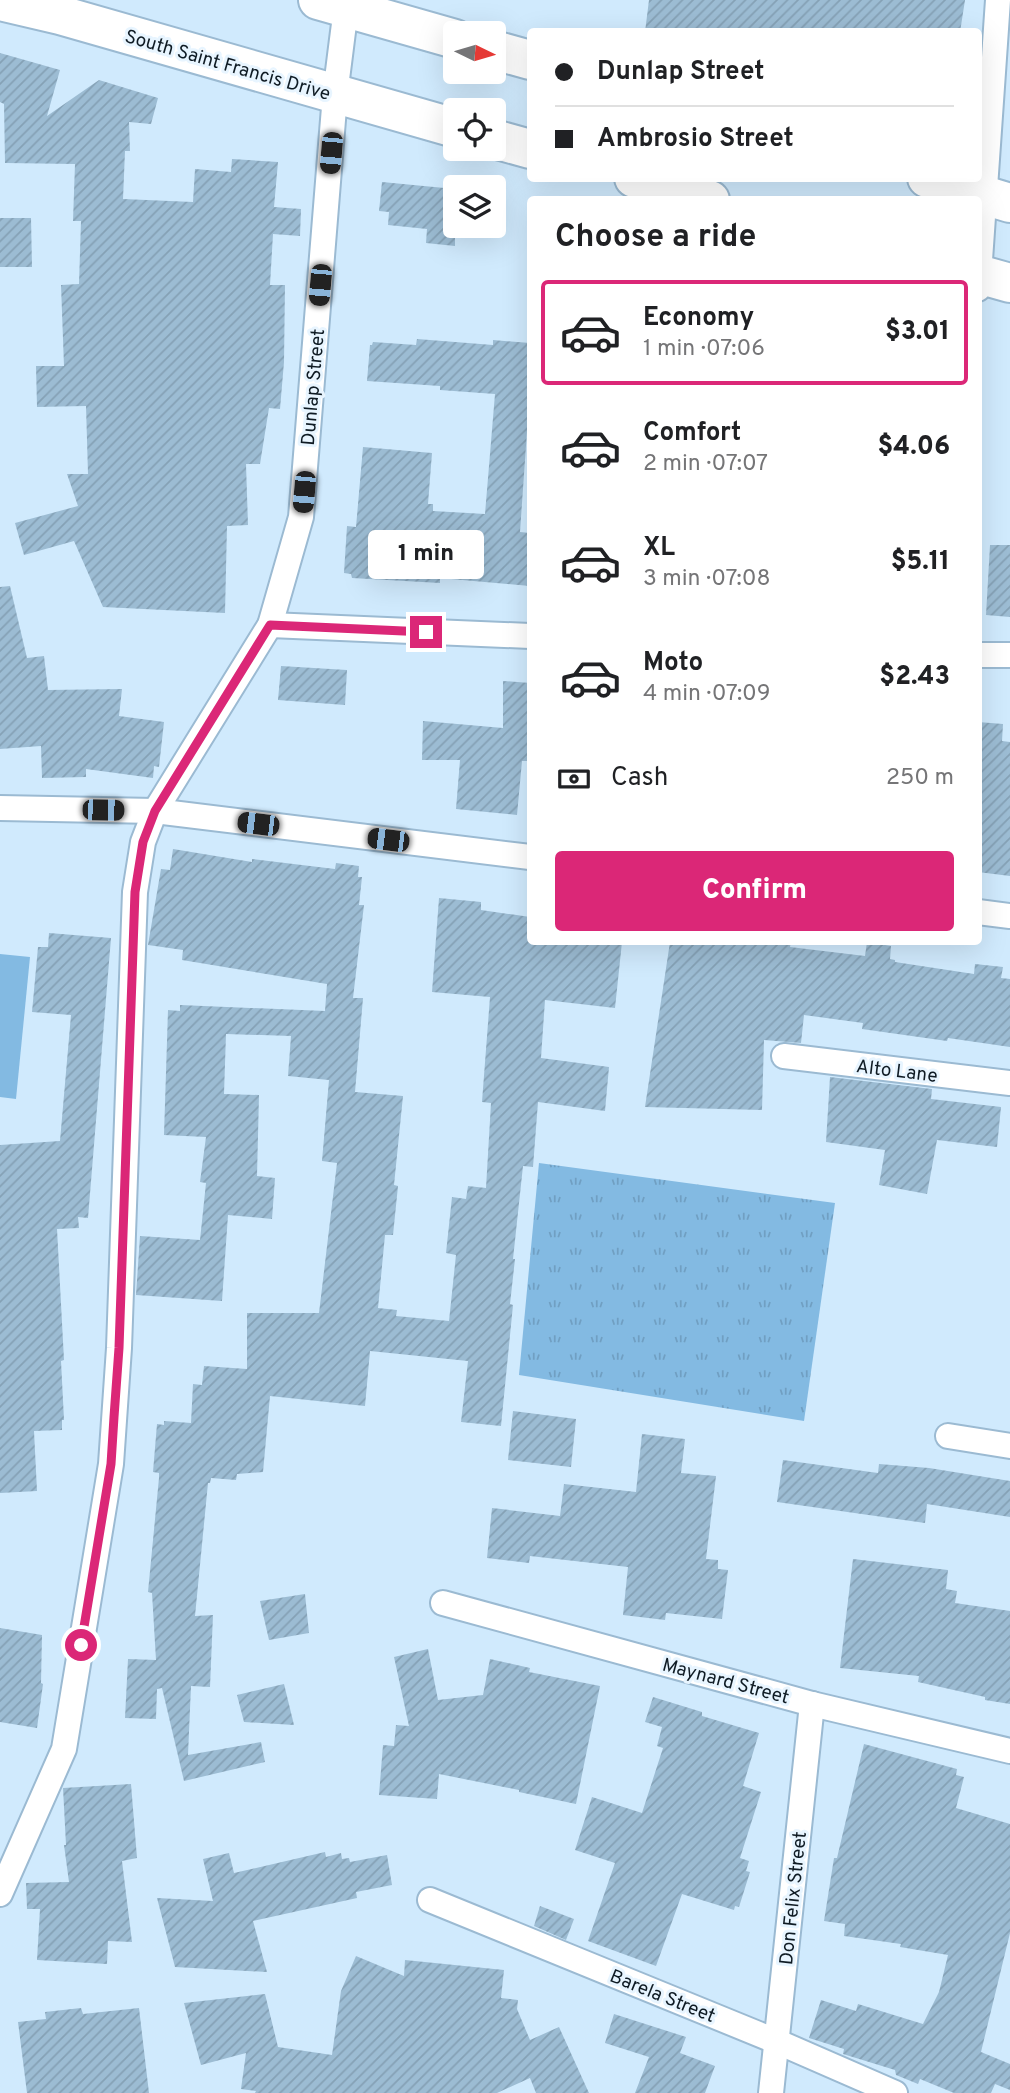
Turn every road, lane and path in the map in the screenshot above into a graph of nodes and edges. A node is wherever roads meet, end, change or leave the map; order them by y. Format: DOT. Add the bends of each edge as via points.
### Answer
graph roads {
  1 [pos="998,0"];
  2 [pos="0,1"];
  3 [pos="337,3"];
  4 [pos="443,35"];
  5 [pos="506,53"];
  6 [pos="527,59"];
  7 [pos="335,95"];
  8 [pos="443,125"];
  9 [pos="506,142"];
  10 [pos="527,148"];
  11 [pos="648,182"];
  12 [pos="940,182"];
  13 [pos="696,196"];
  14 [pos="997,199"];
  15 [pos="987,280"];
  16 [pos="270,625"];
  17 [pos="527,636"];
  18 [pos="982,654"];
  19 [pos="1010,655"];
  20 [pos="0,808"];
  21 [pos="155,811"];
  22 [pos="527,857"];
  23 [pos="982,912"];
  24 [pos="1010,916"];
  25 [pos="784,1056"];
  26 [pos="1010,1083"];
  27 [pos="948,1436"];
  28 [pos="1010,1446"];
  29 [pos="443,1603"];
  30 [pos="812,1704"];
  31 [pos="1010,1751"];
  32 [pos="0,1894"];
  33 [pos="430,1900"];
  34 [pos="778,2042"];
  35 [pos="771,2093"];
  36 [pos="894,2093"];
  1 -- 14 [label="street"];
  2 -- 7 [label="highway, South Saint Francis Drive"];
  3 -- 4 [label="highway"];
  3 -- 7 [label="street, Dunlap Street"];
  5 -- 6 [label="highway"];
  7 -- 8 [label="highway, South Saint Francis Drive"];
  7 -- 16 [label="street, Dunlap Street" via="302,517"];
  9 -- 10 [label="highway"];
  11 -- 13 [label="highway"];
  12 -- 14 [label="highway"];
  14 -- 15 [label="street"];
  16 -- 17 [label="street"];
  16 -- 21 [label="street, Dunlap Street"];
  18 -- 19 [label="street"];
  20 -- 21 [label="street"];
  21 -- 22 [label="street"];
  21 -- 32 [label="street, Dunlap Street" via="143,842 135,892 111,1464 64,1749"];
  23 -- 24 [label="street"];
  25 -- 26 [label="street, Alto Lane"];
  27 -- 28 [label="street"];
  29 -- 30 [label="street, Maynard Street"];
  30 -- 31 [label="street, Maynard Street"];
  30 -- 34 [label="street, Don Felix Street"];
  33 -- 34 [label="street, Barela Street"];
  34 -- 35 [label="street, Don Felix Street"];
  34 -- 36 [label="street, Barela Street"];
}
